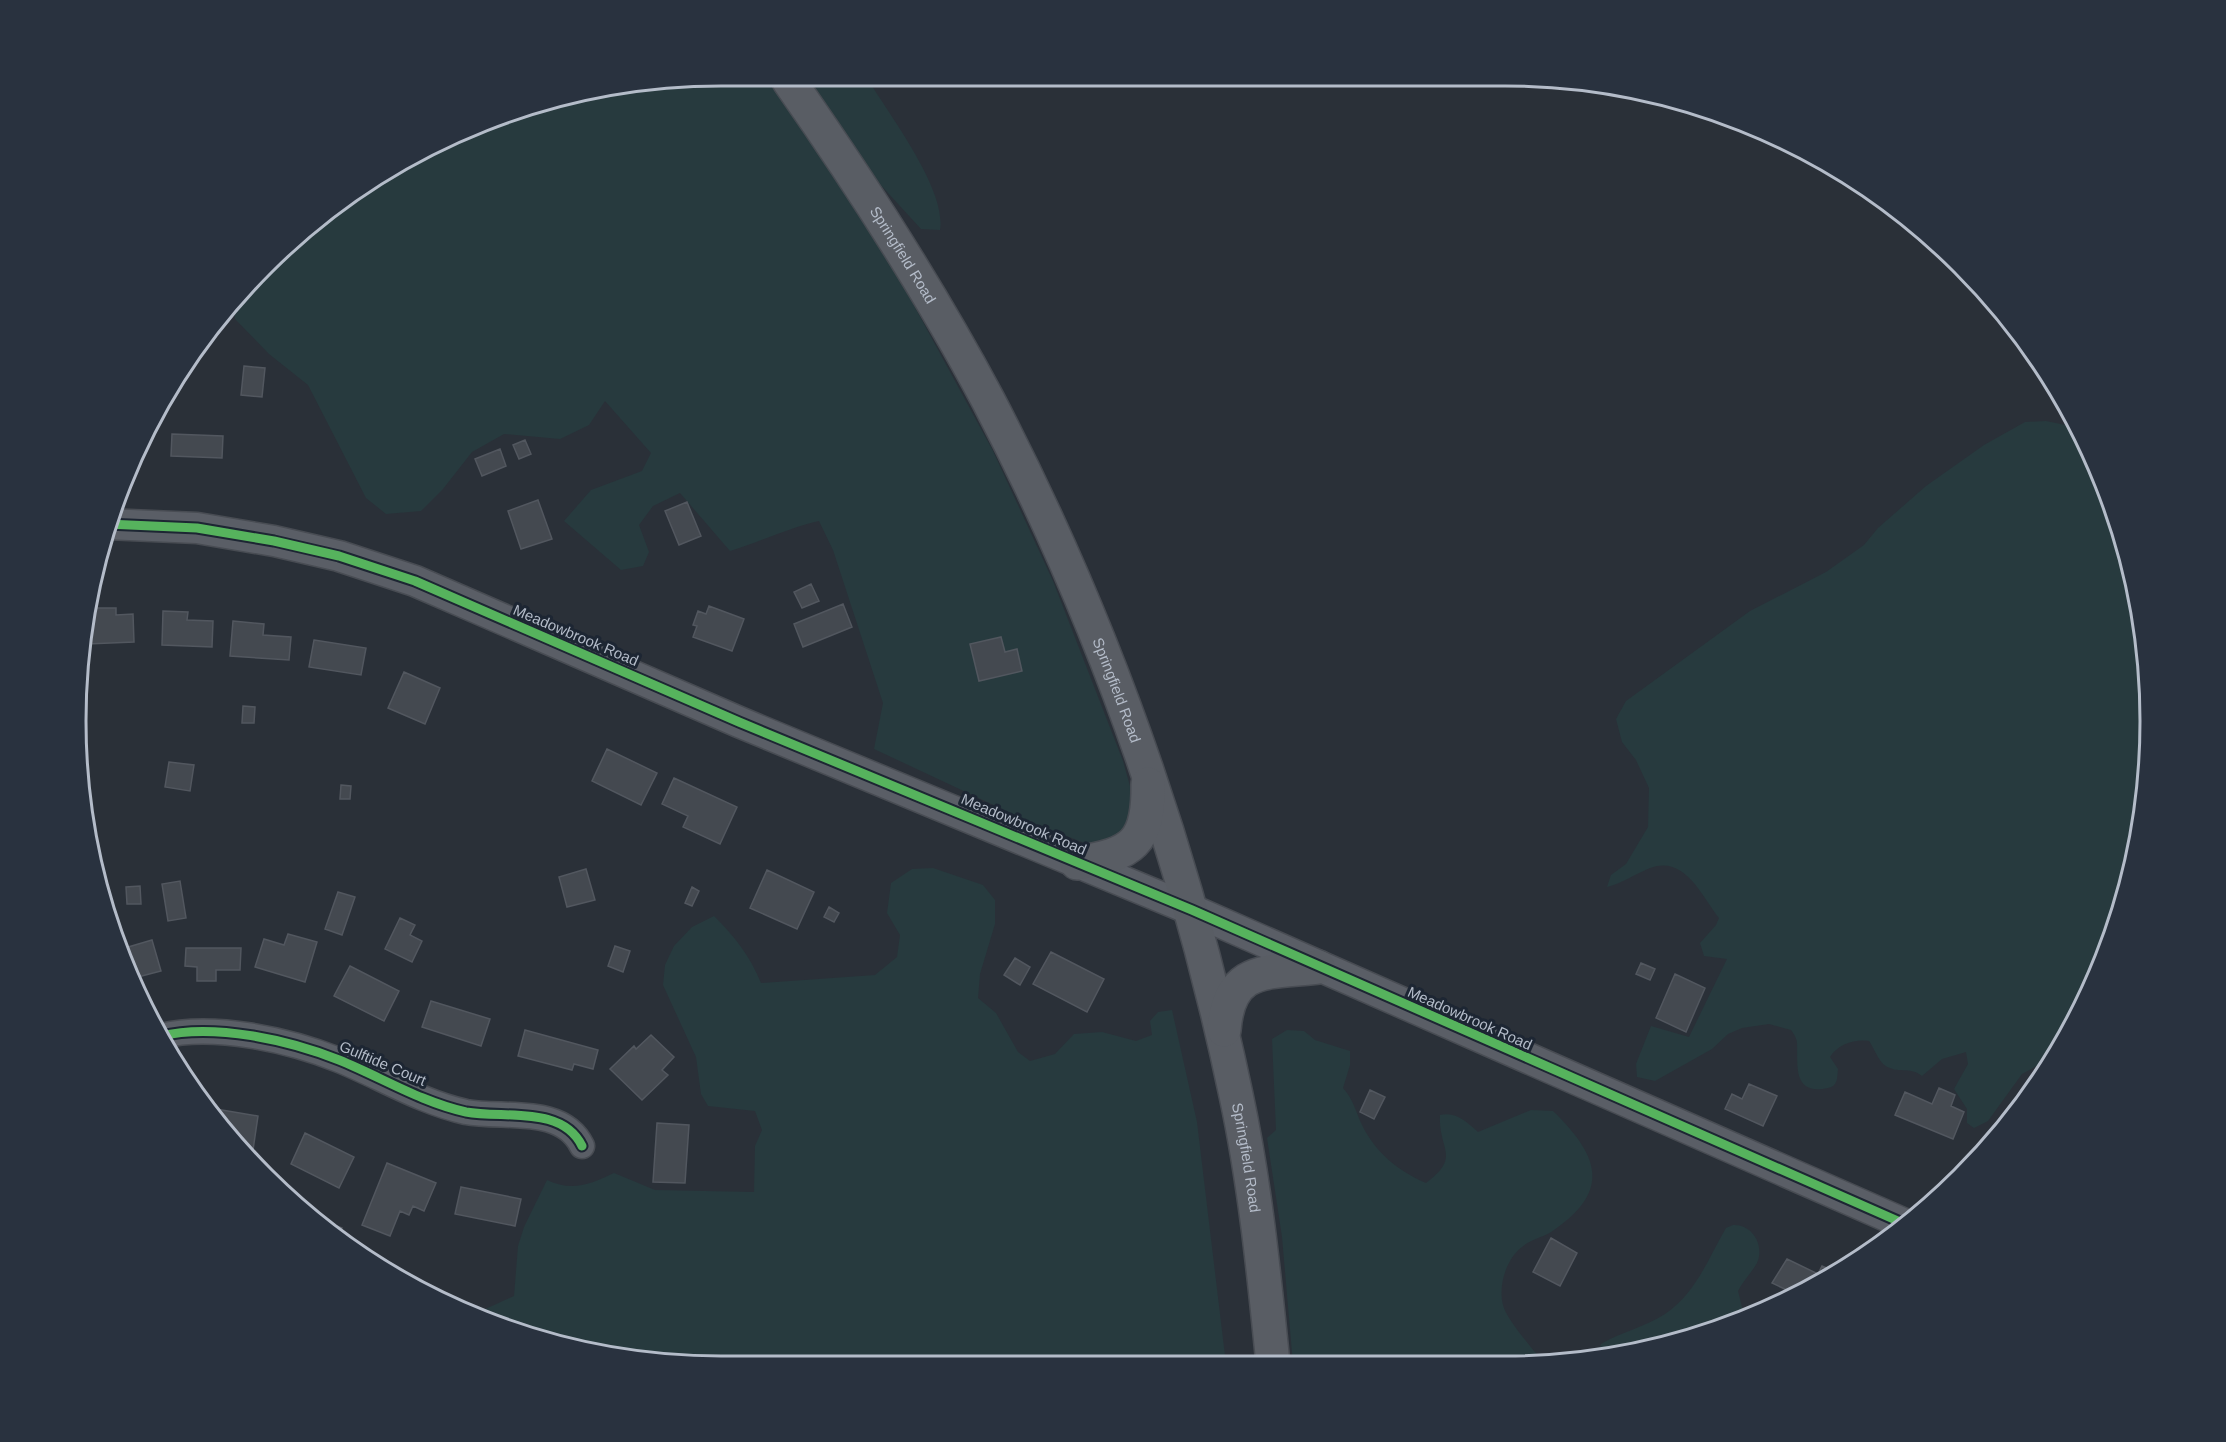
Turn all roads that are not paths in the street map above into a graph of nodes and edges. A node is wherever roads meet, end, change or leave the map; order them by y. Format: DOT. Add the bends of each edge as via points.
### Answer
graph roads {
  1 [pos="792,86"];
  2 [pos="117,524"];
  3 [pos="1148,770"];
  4 [pos="1077,863"];
  5 [pos="1192,910"];
  6 [pos="1318,967"];
  7 [pos="169,1035"];
  8 [pos="1224,1041"];
  9 [pos="582,1146"];
  10 [pos="1897,1221"];
  11 [pos="1272,1356"];
  1 -- 3 [label="main road, Springfield Road" via="900,246 987,398 1084,603"];
  2 -- 4 [label="street, Meadowbrook Road" via="197,528 274,541 339,556 415,581"];
  3 -- 4 [label="main road" via="1146,822 1137,838 1112,858"];
  3 -- 5 [label="main road, Springfield Road"];
  4 -- 5 [label="street, Meadowbrook Road"];
  5 -- 6 [label="street, Meadowbrook Road"];
  5 -- 8 [label="main road, Springfield Road"];
  6 -- 8 [label="main road" via="1257,975 1240,983 1230,997"];
  6 -- 10 [label="street, Meadowbrook Road"];
  7 -- 9 [label="street, Gulftide Court" via="208,1032 294,1045 466,1112 565,1124 576,1133"];
  8 -- 11 [label="main road, Springfield Road" via="1251,1179"];
}
